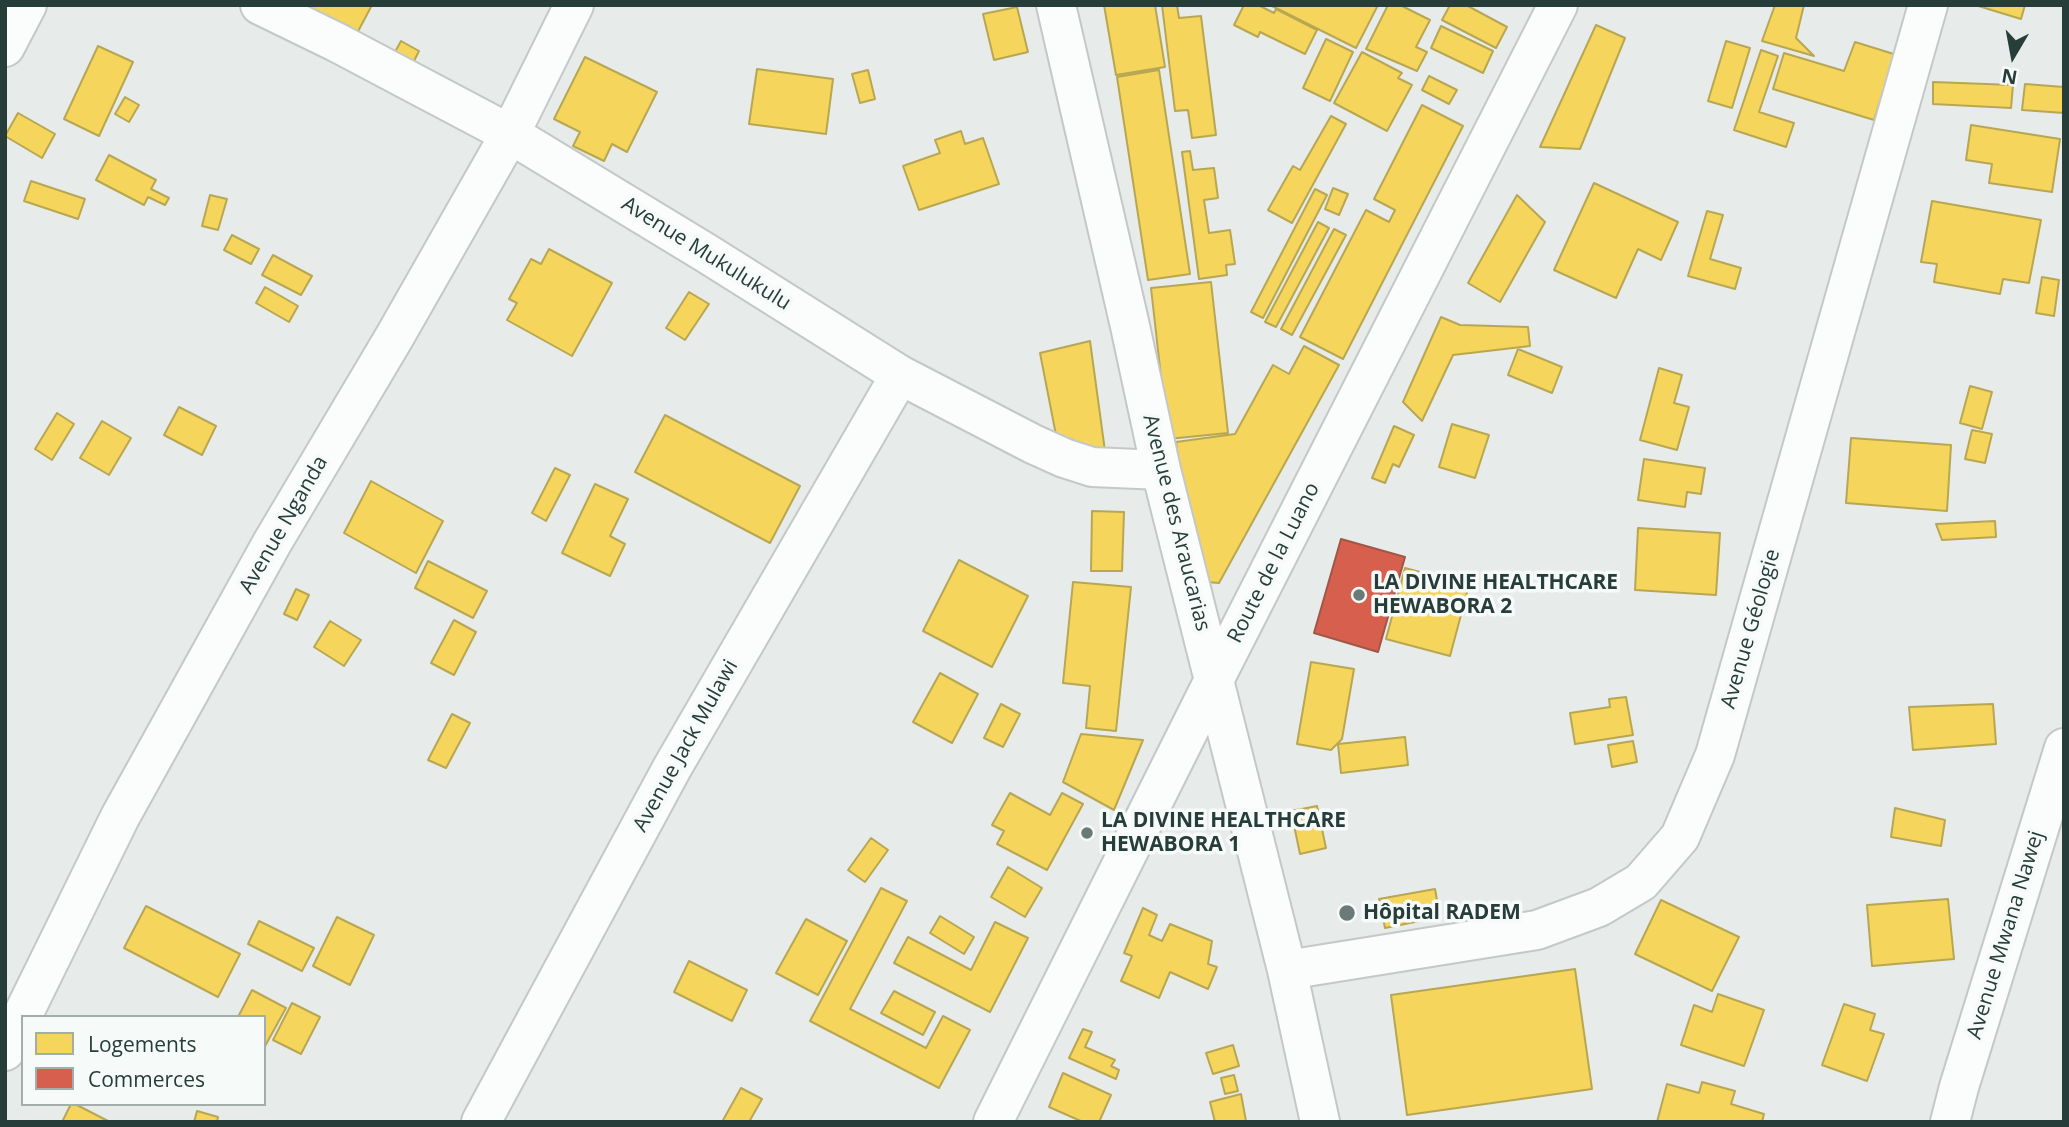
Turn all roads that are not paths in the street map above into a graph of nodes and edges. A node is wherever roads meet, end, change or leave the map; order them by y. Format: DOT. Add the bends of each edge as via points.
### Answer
graph roads {
  1 [pos="27,5"];
  2 [pos="260,5"];
  3 [pos="574,5"];
  4 [pos="1056,5"];
  5 [pos="1558,5"];
  6 [pos="1928,5"];
  7 [pos="5,47"];
  8 [pos="510,134"];
  9 [pos="900,375"];
  10 [pos="1161,470"];
  11 [pos="1214,680"];
  12 [pos="2064,748"];
  13 [pos="1287,970"];
  14 [pos="23,1015"];
  15 [pos="21,1018"];
  16 [pos="5,1051"];
  17 [pos="481,1122"];
  18 [pos="993,1122"];
  19 [pos="1320,1122"];
  20 [pos="1950,1122"];
  1 -- 7 [label="street"];
  2 -- 8 [label="street, Avenue Mukulukulu"];
  3 -- 8 [label="street, Avenue Nganda"];
  4 -- 10 [label="street, Avenue des Araucarias"];
  5 -- 11 [label="street, Route de la Luano"];
  6 -- 13 [label="street, Avenue Géologie" via="1715,755 1679,837 1641,882 1599,907 1537,930"];
  8 -- 9 [label="street, Avenue Mukulukulu"];
  8 -- 14 [label="street, Avenue Nganda" via="272,543 120,817"];
  9 -- 10 [label="street, Avenue Mukulukulu" via="1064,458 1092,467"];
  9 -- 17 [label="street, Avenue Jack Mulawi" via="672,768"];
  10 -- 11 [label="street, Avenue des Araucarias"];
  11 -- 13 [label="street, Avenue des Araucarias"];
  11 -- 18 [label="street, Route de la Luano"];
  12 -- 20 [label="street, Avenue Mwana Nawej"];
  13 -- 19 [label="street, Avenue des Araucarias"];
  15 -- 16 [label="street, Avenue Nganda"];
}
